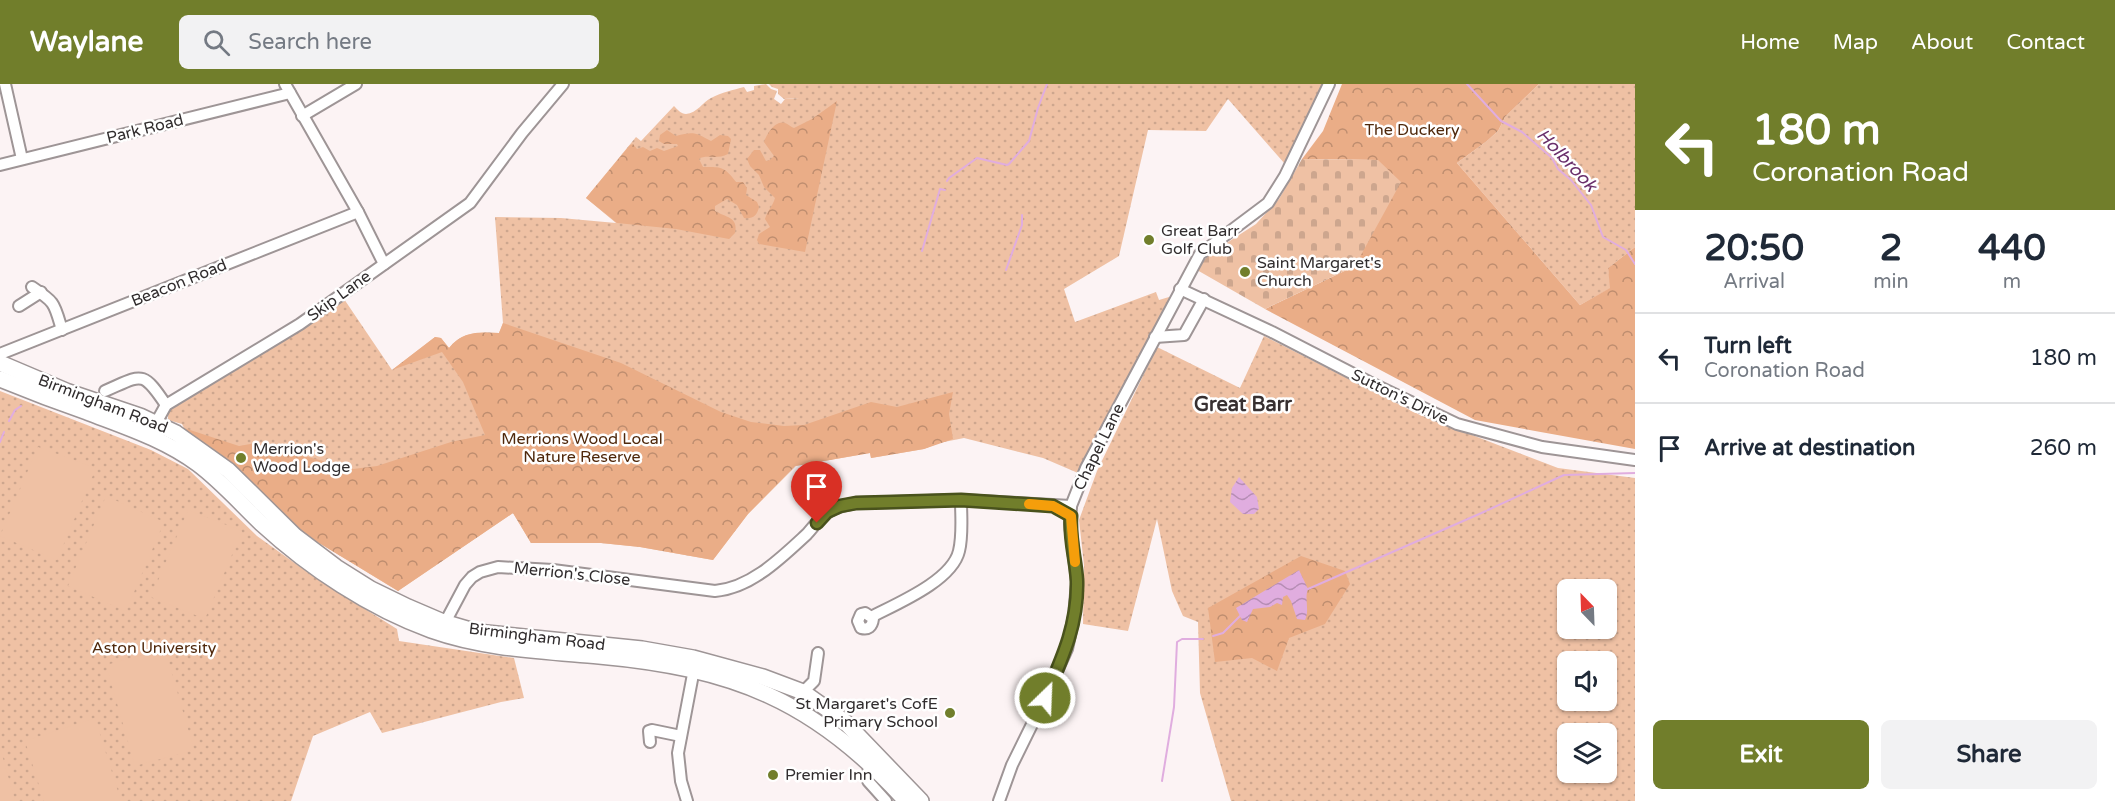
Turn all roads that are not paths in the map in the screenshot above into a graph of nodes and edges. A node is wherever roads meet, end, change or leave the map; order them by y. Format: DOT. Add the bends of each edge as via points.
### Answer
graph roads {
  1 [pos="5,84"];
  2 [pos="356,84"];
  3 [pos="563,84"];
  4 [pos="1329,84"];
  5 [pos="288,88"];
  6 [pos="302,116"];
  7 [pos="22,159"];
  8 [pos="0,165"];
  9 [pos="358,212"];
  10 [pos="384,264"];
  11 [pos="1180,289"];
  12 [pos="1204,299"];
  13 [pos="19,305"];
  14 [pos="63,330"];
  15 [pos="1155,337"];
  16 [pos="2,369"];
  17 [pos="105,391"];
  18 [pos="166,405"];
  19 [pos="156,423"];
  20 [pos="1635,460"];
  21 [pos="961,500"];
  22 [pos="1071,511"];
  23 [pos="871,616"];
  24 [pos="444,627"];
  25 [pos="818,653"];
  26 [pos="694,669"];
  27 [pos="808,695"];
  28 [pos="825,727"];
  29 [pos="681,736"];
  30 [pos="840,738"];
  31 [pos="650,742"];
  32 [pos="869,763"];
  33 [pos="687,801"];
  34 [pos="886,801"];
  35 [pos="906,801"];
  36 [pos="921,801"];
  37 [pos="999,801"];
  1 -- 7 [label="street"];
  2 -- 6 [label="street"];
  3 -- 10 [label="street" via="470,202"];
  4 -- 11 [label="street, Chapel Lane" via="1268,203 1200,254"];
  5 -- 6 [label="street, Skip Lane"];
  5 -- 7 [label="street, Park Road"];
  6 -- 9 [label="street, Skip Lane"];
  7 -- 8 [label="street, Park Road"];
  9 -- 10 [label="street, Skip Lane"];
  9 -- 14 [label="street, Beacon Road"];
  10 -- 18 [label="street, Skip Lane" via="300,324"];
  11 -- 12 [label="street, Sutton's Drive"];
  11 -- 15 [label="street, Chapel Lane"];
  12 -- 15 [label="street" via="1184,334"];
  12 -- 20 [label="street, Sutton's Drive" via="1457,424 1542,447"];
  13 -- 14 [label="street" via="37,290 47,295"];
  14 -- 16 [label="street, Beacon Road"];
  15 -- 22 [label="street, Chapel Lane" via="1086,468"];
  16 -- 19 [label="highway, Birmingham Road"];
  16 -- 24 [label="highway, Birmingham Road" via="181,452 330,578 408,622"];
  17 -- 18 [label="street" via="141,378 149,381"];
  18 -- 19 [label="street, Skip Lane"];
  19 -- 24 [label="highway, Birmingham Road" via="228,470 294,536 336,567"];
  21 -- 22 [label="street" via="1053,506"];
  21 -- 23 [label="street" via="959,554 945,573 925,589"];
  21 -- 24 [label="street, Merrion's Close" via="840,506 827,512 761,573 727,590 498,567 472,577"];
  22 -- 37 [label="street, Chapel Lane" via="1077,582 1067,649"];
  24 -- 26 [label="highway, Birmingham Road" via="541,652 636,659"];
  24 -- 27 [label="highway, Birmingham Road" via="693,658 764,677"];
  25 -- 27 [label="street"];
  26 -- 28 [label="highway, Birmingham Road" via="757,690"];
  26 -- 29 [label="street"];
  27 -- 28 [label="highway" via="797,700"];
  27 -- 30 [label="highway" via="840,727"];
  27 -- 36 [label="highway, Birmingham Road" via="844,721"];
  28 -- 30 [label="highway, Birmingham Road"];
  29 -- 31 [label="street" via="652,730"];
  29 -- 33 [label="street" via="679,766"];
  30 -- 32 [label="highway, Birmingham Road"];
  32 -- 34 [label="street" via="868,781"];
  32 -- 35 [label="highway, Birmingham Road"];
}
